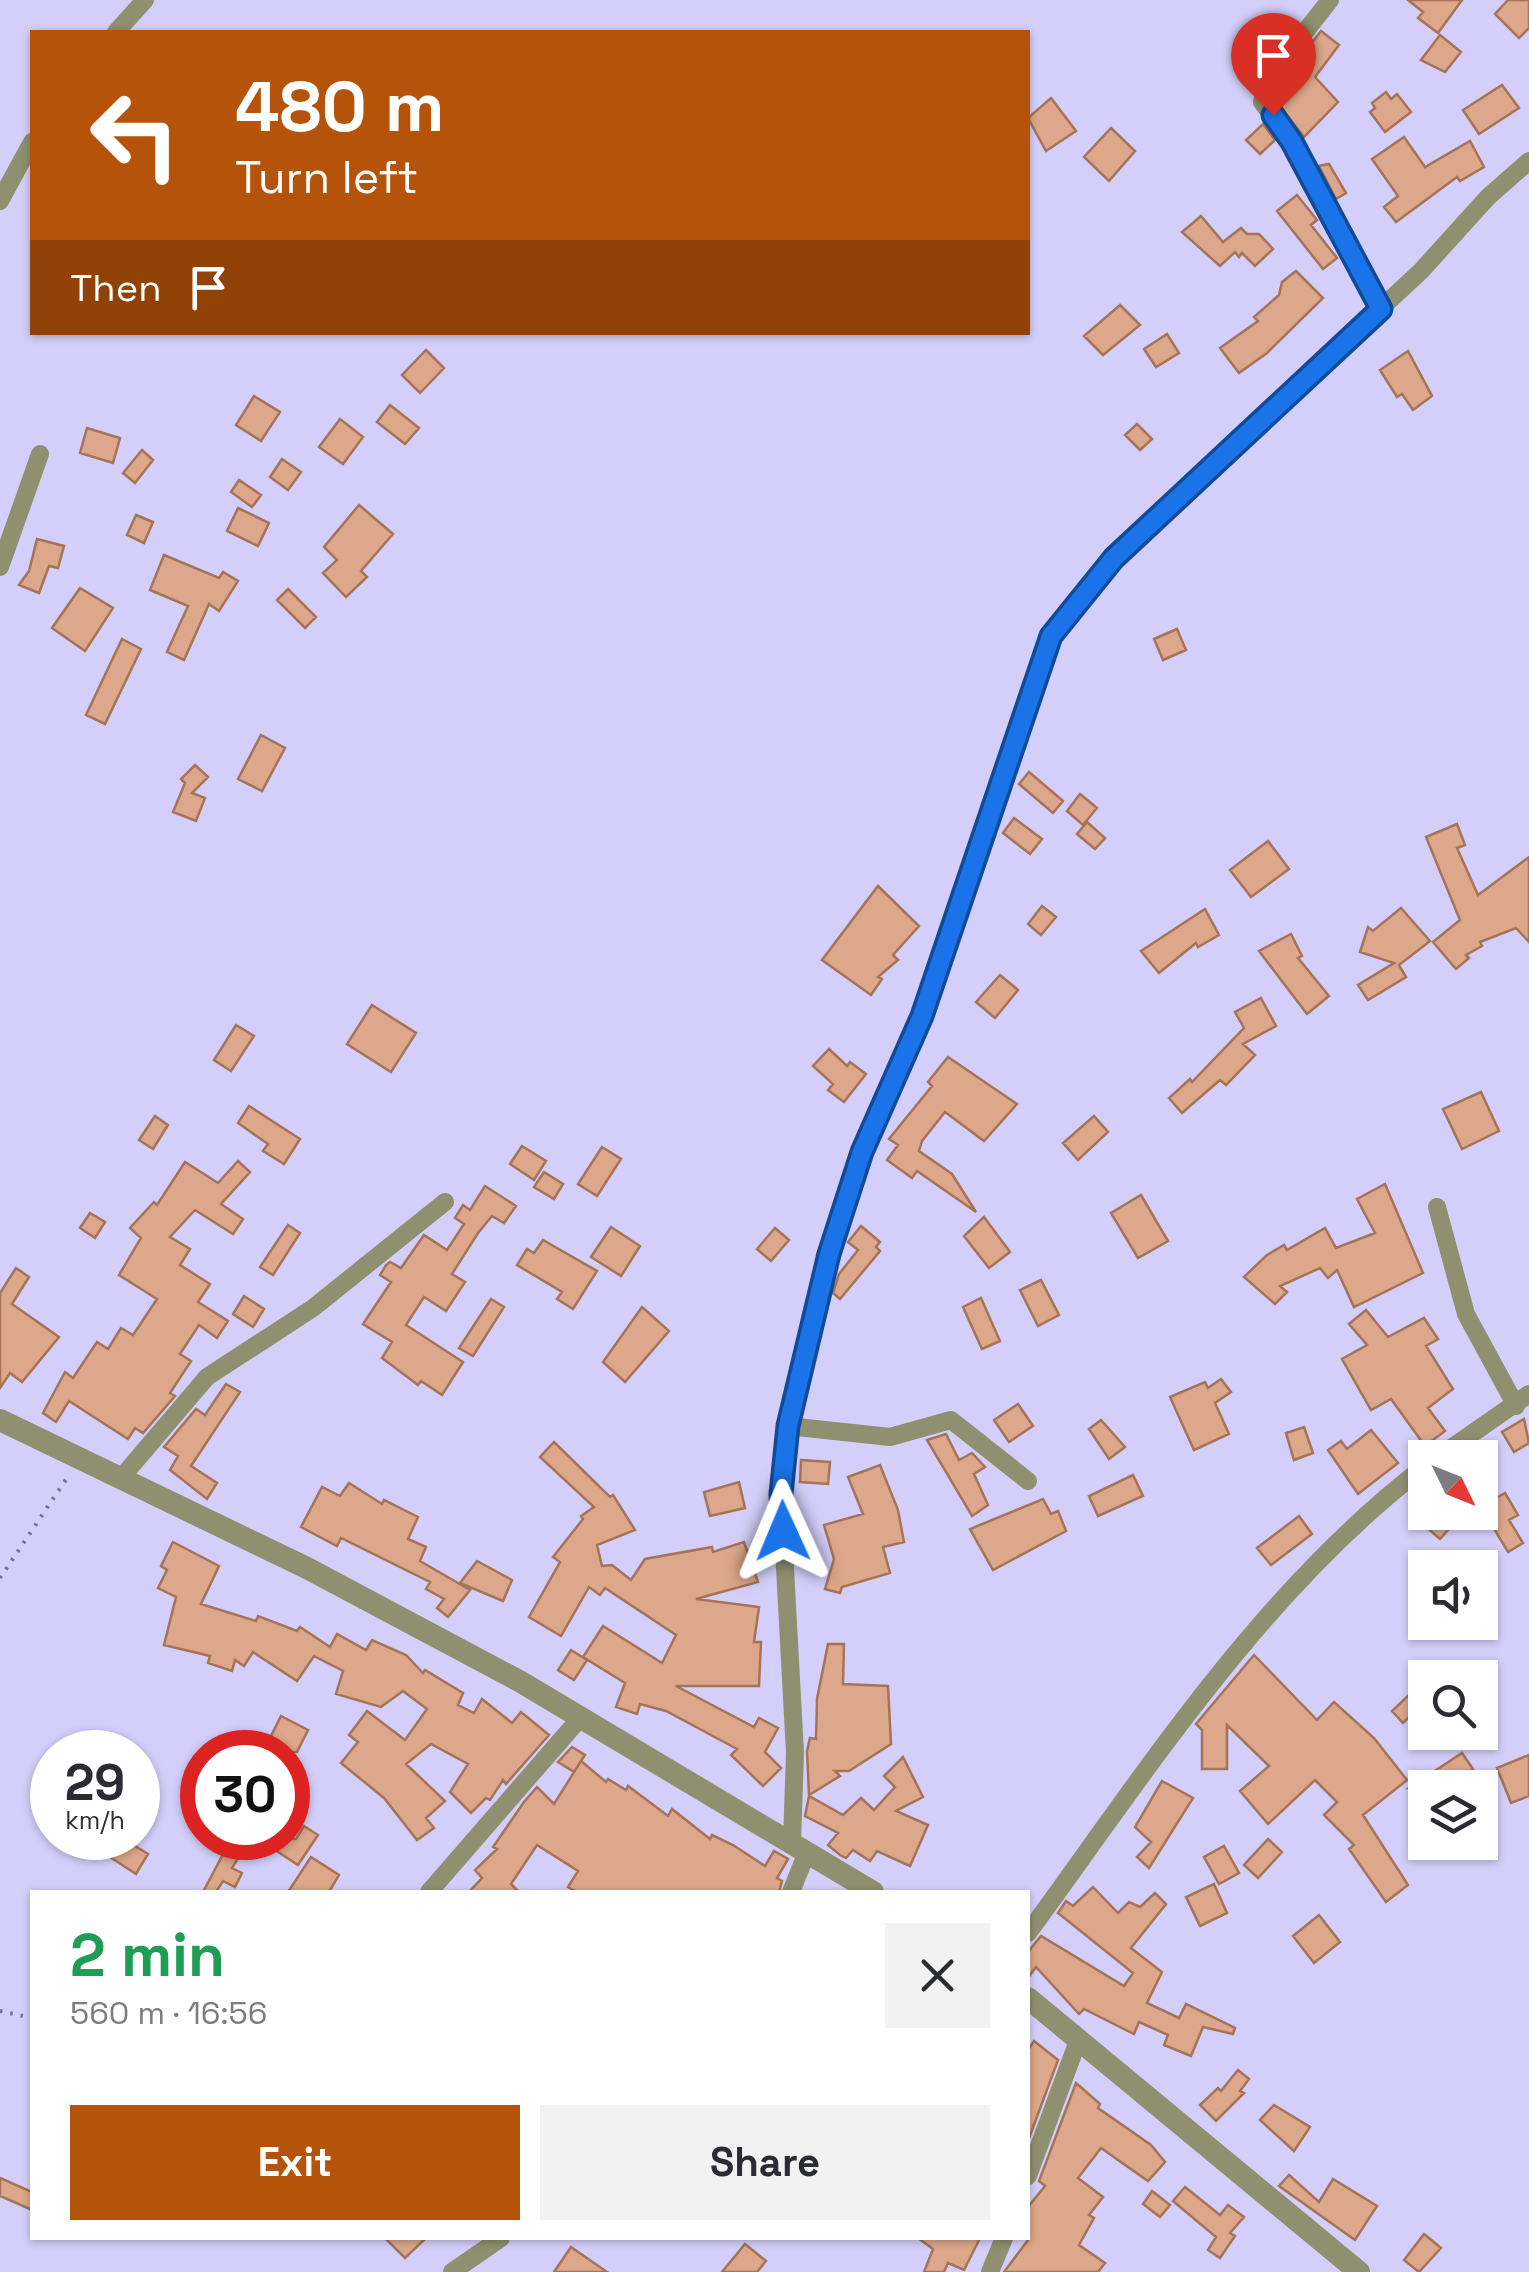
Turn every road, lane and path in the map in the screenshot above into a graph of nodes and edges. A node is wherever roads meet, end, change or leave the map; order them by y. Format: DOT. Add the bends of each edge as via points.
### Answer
graph roads {
  1 [pos="145,0"];
  2 [pos="1330,0"];
  3 [pos="118,30"];
  4 [pos="30,146"];
  5 [pos="1529,161"];
  6 [pos="0,201"];
  7 [pos="1381,309"];
  8 [pos="40,454"];
  9 [pos="0,566"];
  10 [pos="444,1202"];
  11 [pos="1437,1207"];
  12 [pos="1522,1400"];
  13 [pos="0,1420"];
  14 [pos="788,1426"];
  15 [pos="1463,1440"];
  16 [pos="79,1458"];
  17 [pos="121,1478"];
  18 [pos="1408,1479"];
  19 [pos="1028,1481"];
  20 [pos="0,1578"];
  21 [pos="581,1717"];
  22 [pos="800,1847"];
  23 [pos="430,1890"];
  24 [pos="790,1890"];
  25 [pos="870,1890"];
  26 [pos="1030,1930"];
  27 [pos="1030,2000"];
  28 [pos="0,2011"];
  29 [pos="30,2018"];
  30 [pos="1078,2038"];
  31 [pos="1030,2170"];
  32 [pos="498,2240"];
  33 [pos="1003,2240"];
  34 [pos="452,2272"];
  35 [pos="990,2272"];
  36 [pos="1359,2272"];
  1 -- 3 [label="street"];
  2 -- 7 [label="street" via="1269,78 1262,102 1292,142"];
  4 -- 6 [label="street"];
  5 -- 7 [label="street"];
  7 -- 14 [label="street" via="1114,558 1051,636 922,1016 862,1152 805,1341"];
  8 -- 9 [label="street"];
  10 -- 17 [label="street" via="313,1308 207,1378"];
  11 -- 12 [label="street" via="1466,1314"];
  12 -- 15 [label="street"];
  13 -- 16 [label="street"];
  14 -- 19 [label="street" via="890,1437 952,1420"];
  14 -- 22 [label="street" via="781,1494"];
  16 -- 17 [label="street"];
  16 -- 20 [label="path"];
  17 -- 21 [label="street" via="307,1568"];
  18 -- 26 [label="street" via="1326,1550 1196,1702"];
  21 -- 22 [label="street"];
  21 -- 23 [label="street"];
  22 -- 24 [label="street"];
  22 -- 25 [label="street"];
  27 -- 30 [label="street"];
  28 -- 29 [label="path"];
  30 -- 31 [label="street"];
  30 -- 36 [label="street"];
  32 -- 34 [label="street"];
  33 -- 35 [label="street"];
}
